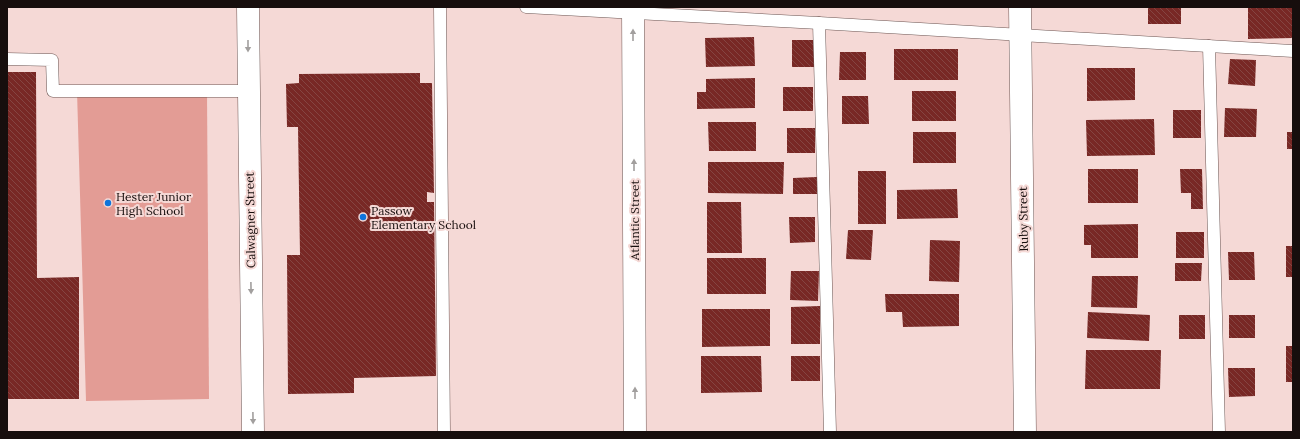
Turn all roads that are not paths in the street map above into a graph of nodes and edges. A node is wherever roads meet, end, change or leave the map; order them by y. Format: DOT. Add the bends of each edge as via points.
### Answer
graph roads {
  1 [pos="248,7"];
  2 [pos="440,7"];
  3 [pos="526,7"];
  4 [pos="1020,7"];
  5 [pos="633,10"];
  6 [pos="819,23"];
  7 [pos="1021,35"];
  8 [pos="1209,46"];
  9 [pos="1293,51"];
  10 [pos="7,59"];
  11 [pos="249,91"];
  12 [pos="253,432"];
  13 [pos="444,432"];
  14 [pos="635,432"];
  15 [pos="830,432"];
  16 [pos="1025,432"];
  17 [pos="1219,432"];
  1 -- 11 [label="street, Calwagner Street, one-way"];
  2 -- 13 [label="lane"];
  3 -- 5 [label="lane"];
  4 -- 7 [label="street, Ruby Street"];
  5 -- 6 [label="lane"];
  14 -- 5 [label="street, Atlantic Street, one-way"];
  6 -- 7 [label="lane"];
  6 -- 15 [label="lane"];
  7 -- 8 [label="lane"];
  7 -- 16 [label="street, Ruby Street"];
  8 -- 9 [label="lane"];
  8 -- 17 [label="lane"];
  10 -- 11 [label="lane" via="52,60 53,91"];
  11 -- 12 [label="street, Calwagner Street, one-way"];
}
